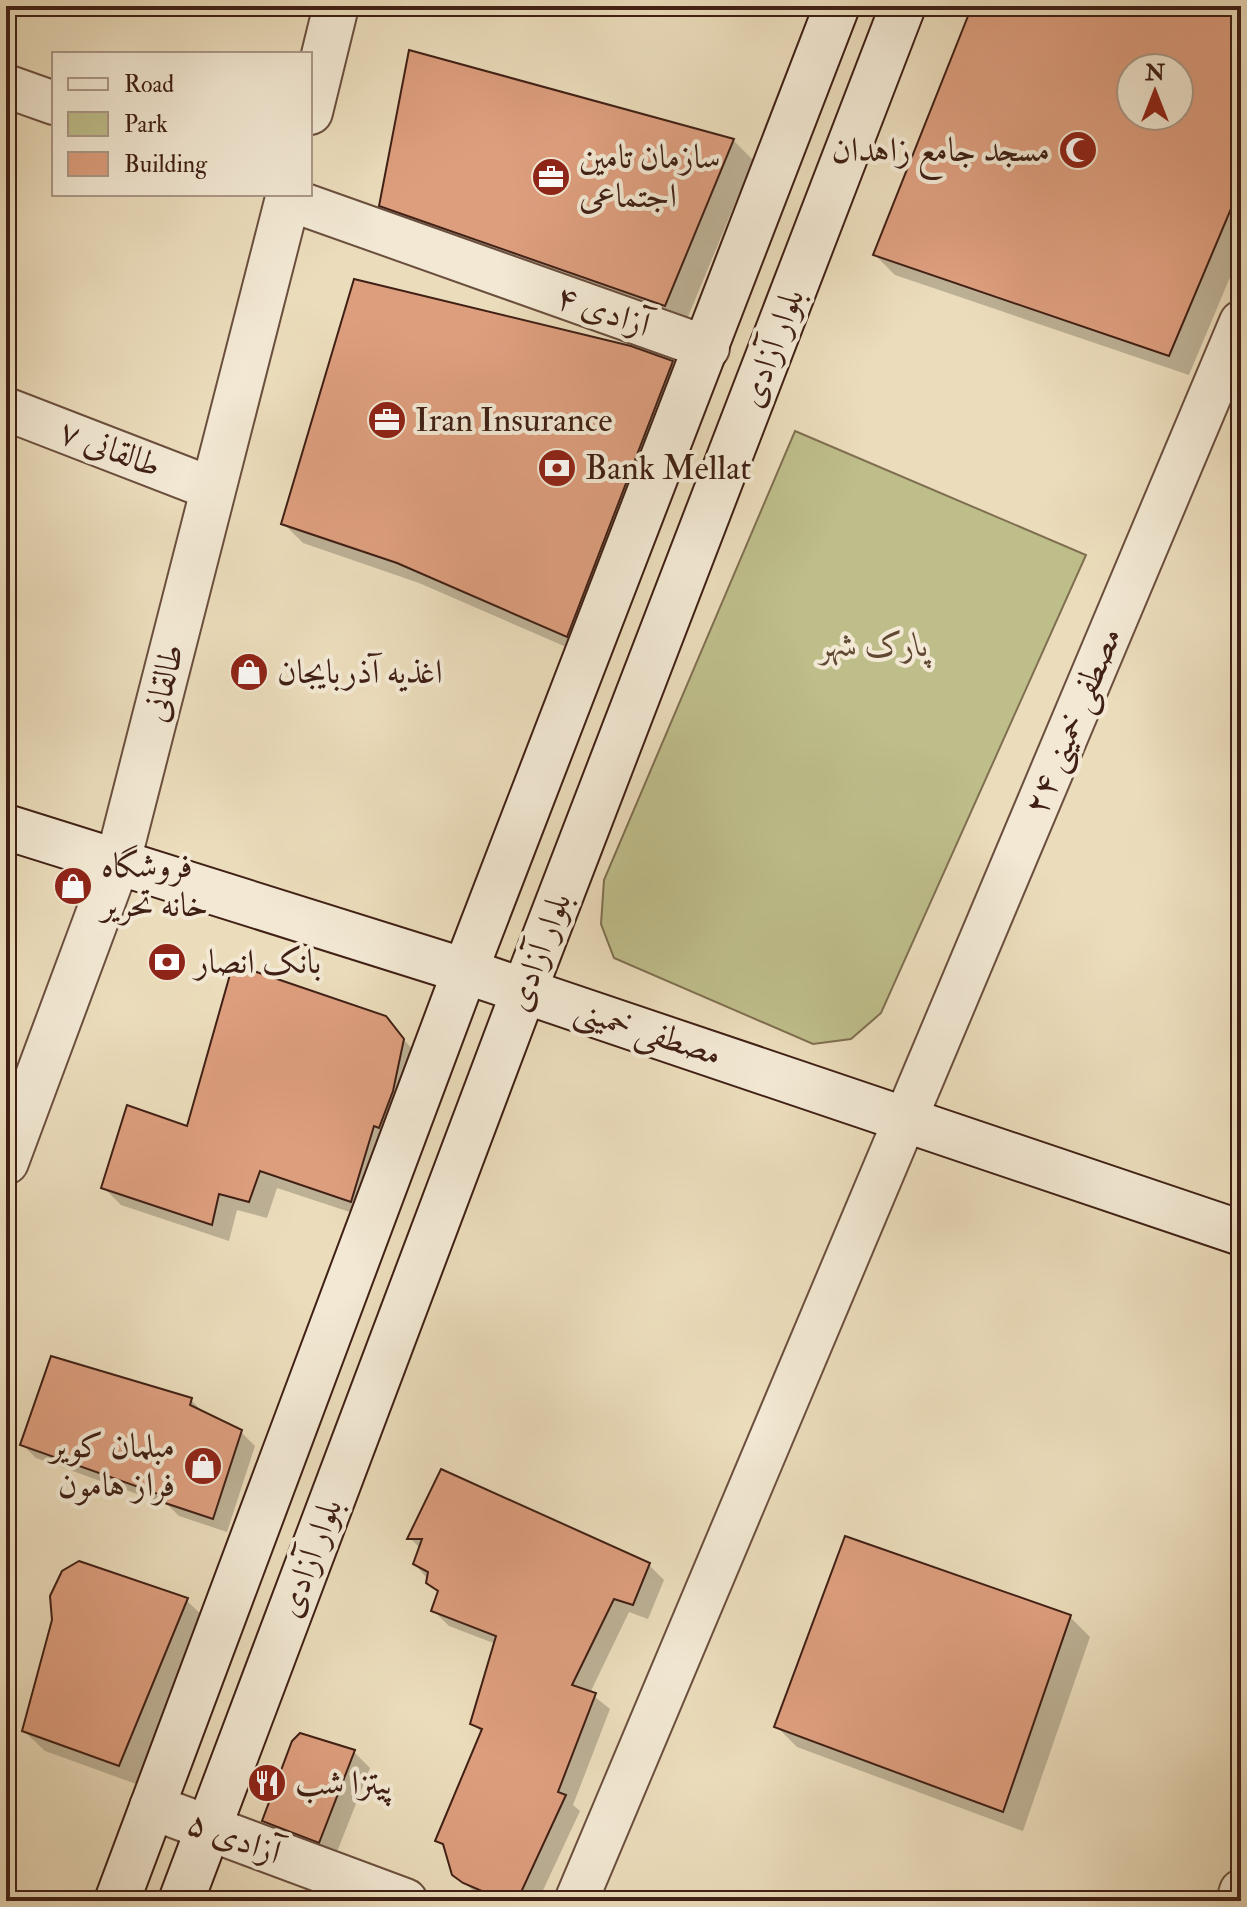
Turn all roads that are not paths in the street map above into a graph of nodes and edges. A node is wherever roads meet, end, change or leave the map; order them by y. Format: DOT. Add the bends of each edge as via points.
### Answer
graph roads {
  1 [pos="336,6"];
  2 [pos="837,6"];
  3 [pos="903,6"];
  4 [pos="6,86"];
  5 [pos="52,102"];
  6 [pos="312,104"];
  7 [pos="288,197"];
  8 [pos="1241,322"];
  9 [pos="708,348"];
  10 [pos="6,409"];
  11 [pos="213,489"];
  12 [pos="6,827"];
  13 [pos="118,861"];
  14 [pos="465,971"];
  15 [pos="524,991"];
  16 [pos="906,1119"];
  17 [pos="6,1162"];
  18 [pos="1241,1233"];
  19 [pos="152,1807"];
  20 [pos="208,1828"];
  21 [pos="1241,1891"];
  22 [pos="117,1901"];
  23 [pos="181,1901"];
  24 [pos="405,1901"];
  25 [pos="576,1901"];
  26 [pos="1238,1901"];
  1 -- 6 [label="main road"];
  2 -- 9 [label="main road, بلوار آزادی"];
  3 -- 15 [label="main road, بلوار آزادی"];
  4 -- 5 [label="street"];
  7 -- 9 [label="street, آزادی ۴"];
  7 -- 11 [label="main road, طالقانی"];
  8 -- 16 [label="street, مصطفی خمینی ۲۴"];
  9 -- 14 [label="main road, بلوار آزادی"];
  10 -- 11 [label="street, طالقانی ۷"];
  11 -- 13 [label="main road, طالقانی"];
  12 -- 13 [label="main road, مصطفی خمینی"];
  13 -- 14 [label="main road, مصطفی خمینی"];
  13 -- 17 [label="main road, طالقانی"];
  14 -- 15 [label="main road, مصطفی خمینی"];
  14 -- 19 [label="main road, بلوار آزادی"];
  15 -- 16 [label="main road, مصطفی خمینی"];
  15 -- 20 [label="main road, بلوار آزادی"];
  16 -- 18 [label="main road, مصطفی خمینی"];
  16 -- 25 [label="street, مصطفی خمینی ۲۴"];
  19 -- 20 [label="main road, آزادی ۵"];
  19 -- 22 [label="main road, بلوار آزادی"];
  20 -- 23 [label="main road, بلوار آزادی"];
  20 -- 24 [label="main road, آزادی ۵"];
  21 -- 26 [label="street"];
}
